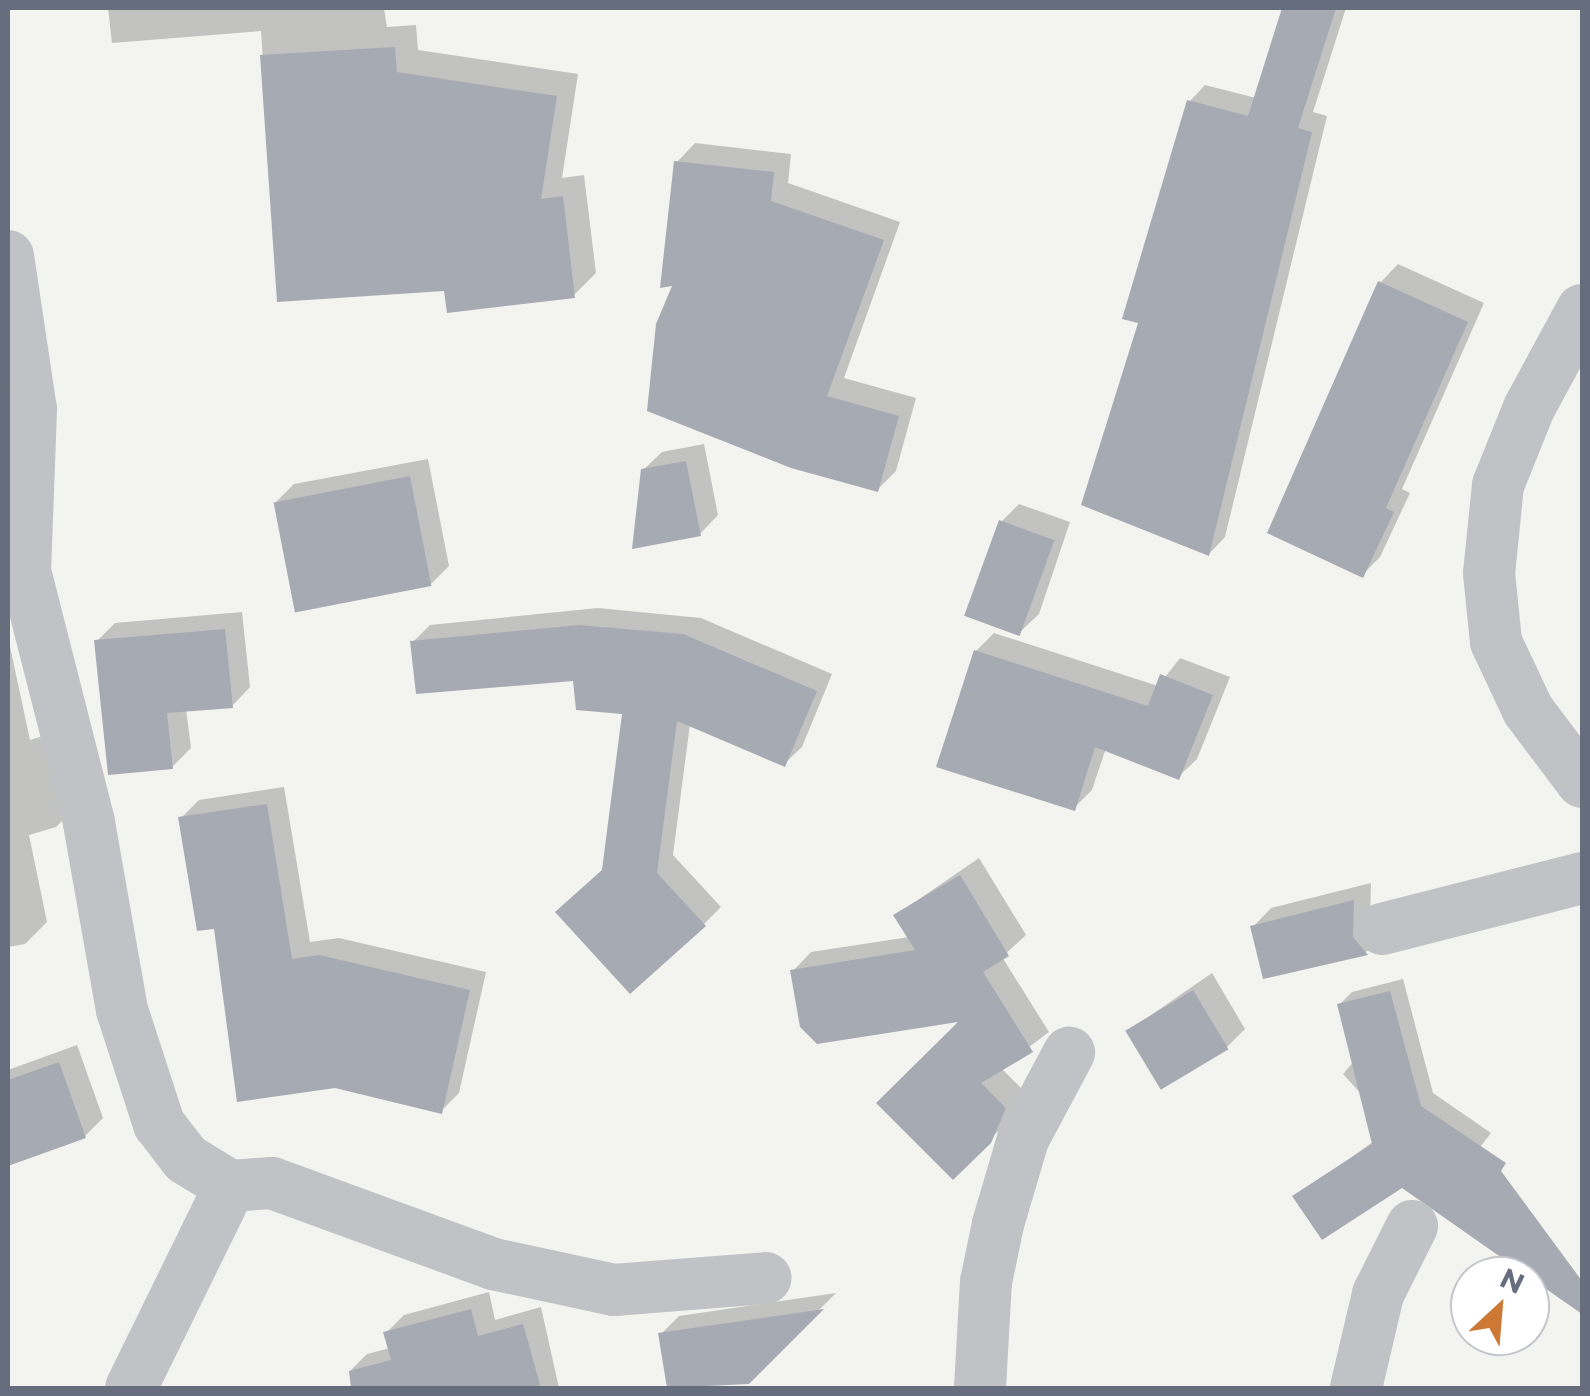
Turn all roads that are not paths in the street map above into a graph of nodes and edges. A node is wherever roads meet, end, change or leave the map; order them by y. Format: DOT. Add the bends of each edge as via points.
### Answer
graph roads {
  1 [pos="8,256"];
  2 [pos="1582,310"];
  3 [pos="1582,782"];
  4 [pos="1582,878"];
  5 [pos="1382,928"];
  6 [pos="1069,1053"];
  7 [pos="230,1186"];
  8 [pos="1412,1226"];
  9 [pos="766,1278"];
  10 [pos="131,1388"];
  11 [pos="980,1388"];
  12 [pos="1356,1388"];
  1 -- 7 [label="street" via="17,282 31,410 26,571 85,805 122,1010 158,1124 186,1158"];
  2 -- 3 [label="street" via="1498,485 1489,573 1496,642 1528,710"];
  4 -- 5 [label="street"];
  6 -- 11 [label="street" via="1024,1139 998,1224 986,1282"];
  7 -- 9 [label="street" via="272,1183 493,1264 614,1290"];
  7 -- 10 [label="street"];
  8 -- 12 [label="street" via="1378,1294"];
}
